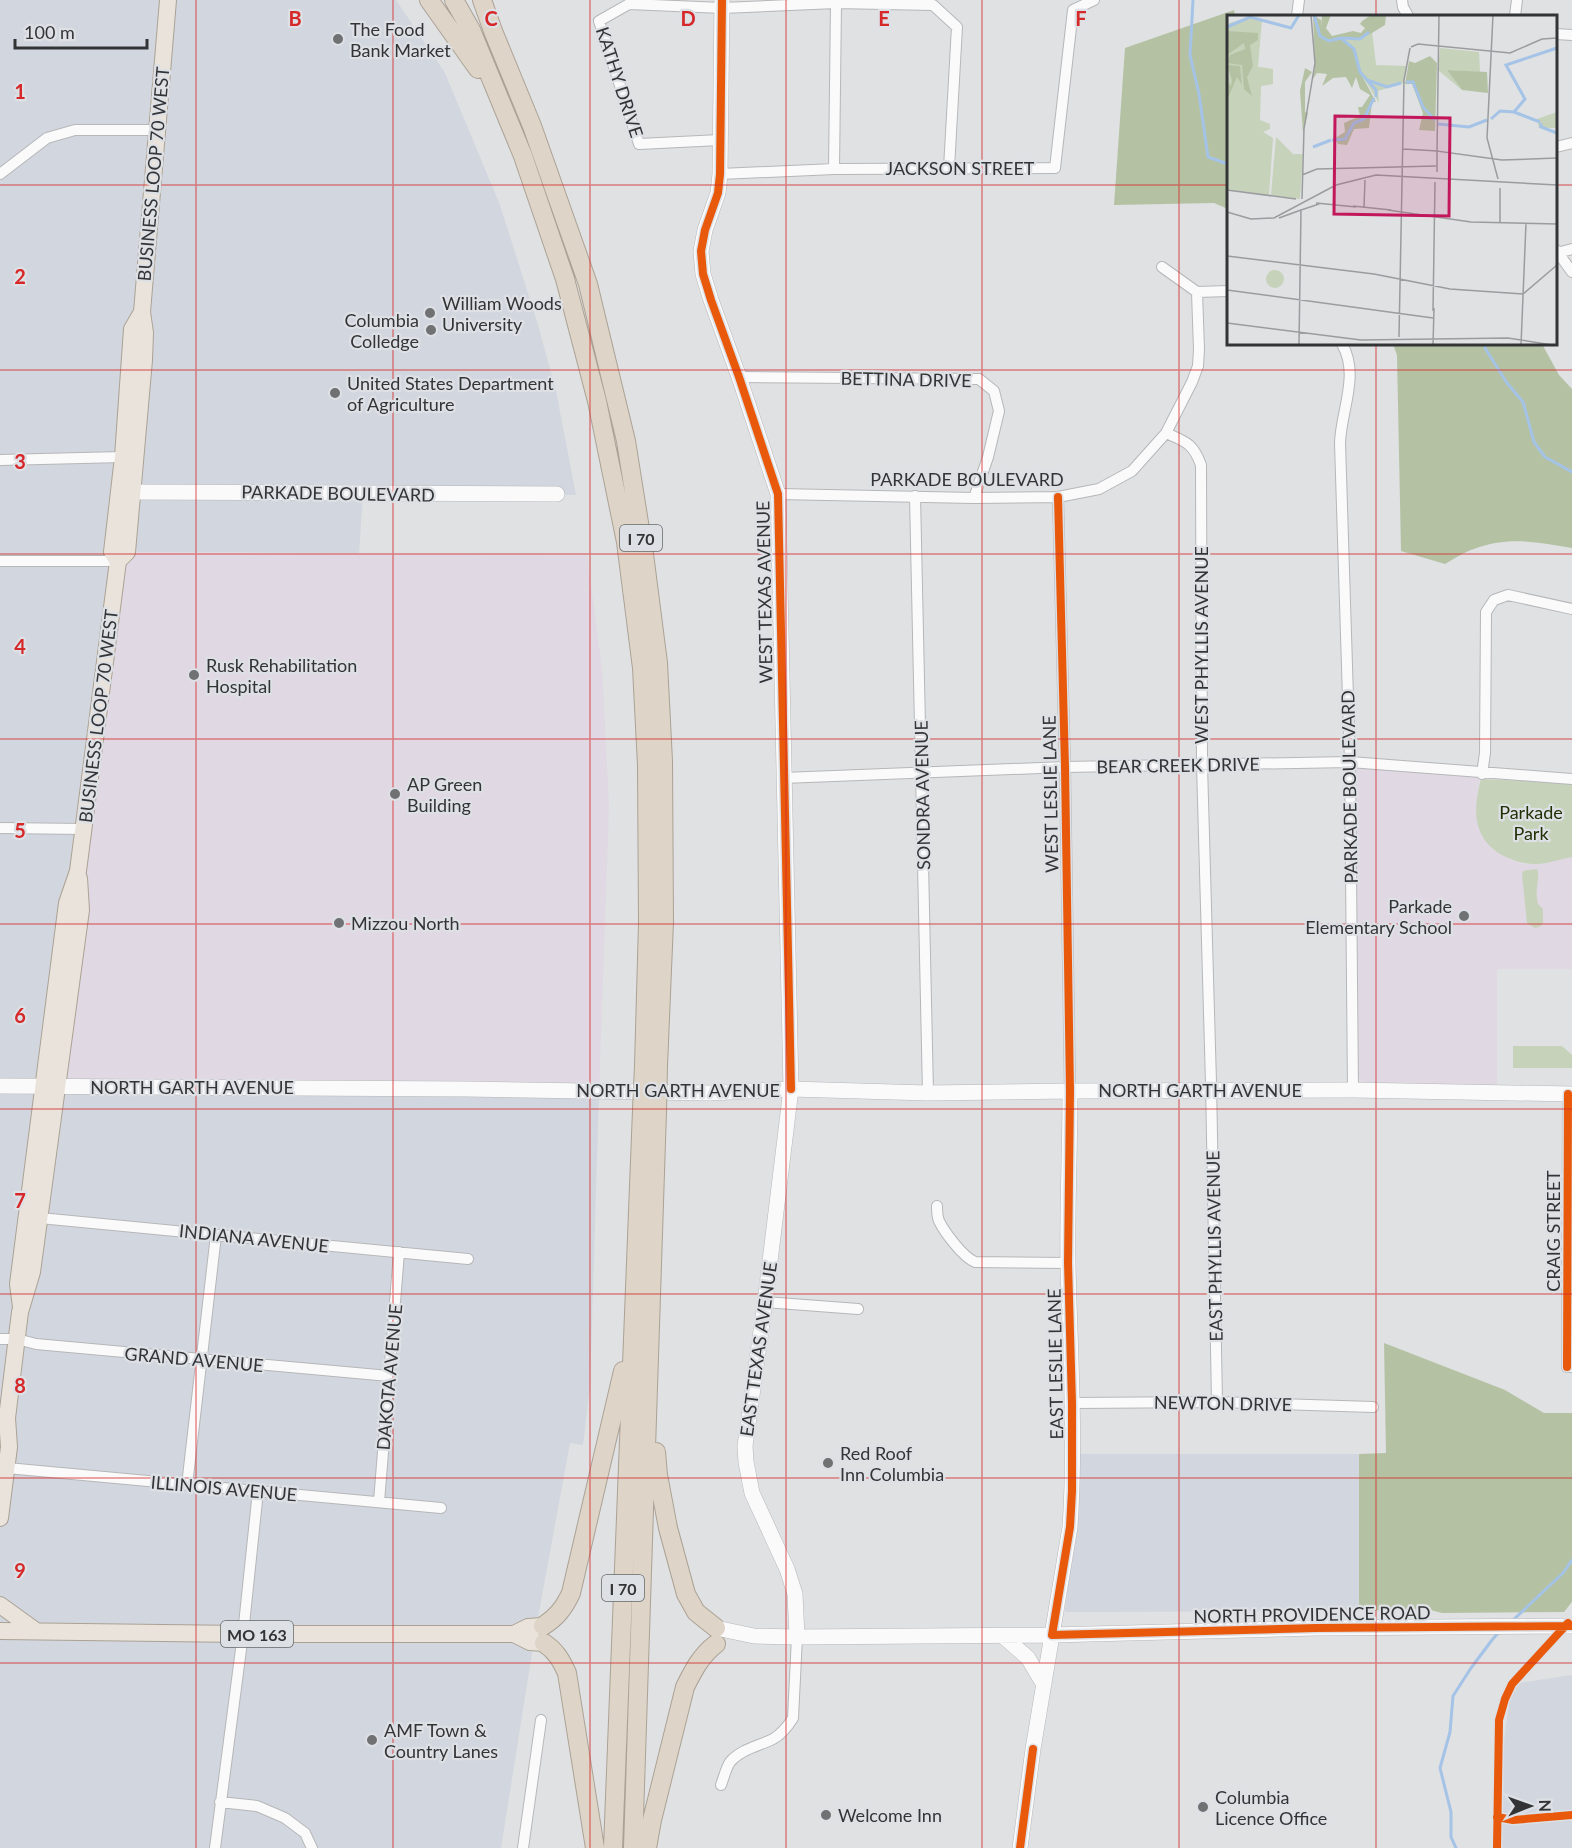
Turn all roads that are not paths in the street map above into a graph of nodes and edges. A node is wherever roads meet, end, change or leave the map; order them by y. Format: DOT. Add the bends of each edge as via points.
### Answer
graph roads {
  1 [pos="168,0"];
  2 [pos="429,0"];
  3 [pos="454,0"];
  4 [pos="475,0"];
  5 [pos="482,0"];
  6 [pos="1094,0"];
  7 [pos="1299,0"];
  8 [pos="1402,0"];
  9 [pos="1517,0"];
  10 [pos="836,3"];
  11 [pos="722,4"];
  12 [pos="1297,15"];
  13 [pos="1407,15"];
  14 [pos="1515,15"];
  15 [pos="493,31"];
  16 [pos="1557,34"];
  17 [pos="1572,35"];
  18 [pos="511,128"];
  19 [pos="157,130"];
  20 [pos="720,141"];
  21 [pos="1572,143"];
  22 [pos="1557,147"];
  23 [pos="950,168"];
  24 [pos="834,169"];
  25 [pos="0,174"];
  26 [pos="720,174"];
  27 [pos="1572,249"];
  28 [pos="1557,251"];
  29 [pos="1557,252"];
  30 [pos="1162,267"];
  31 [pos="1572,272"];
  32 [pos="1227,291"];
  33 [pos="1197,292"];
  34 [pos="142,312"];
  35 [pos="1342,345"];
  36 [pos="740,377"];
  37 [pos="1166,433"];
  38 [pos="123,457"];
  39 [pos="0,460"];
  40 [pos="126,493"];
  41 [pos="557,494"];
  42 [pos="778,494"];
  43 [pos="915,496"];
  44 [pos="1058,496"];
  45 [pos="974,498"];
  46 [pos="0,561"];
  47 [pos="118,561"];
  48 [pos="1572,609"];
  49 [pos="1350,762"];
  50 [pos="1202,765"];
  51 [pos="1065,767"];
  52 [pos="922,772"];
  53 [pos="1482,774"];
  54 [pos="783,778"];
  55 [pos="1572,779"];
  56 [pos="0,828"];
  57 [pos="84,829"];
  58 [pos="651,1066"];
  59 [pos="0,1086"];
  60 [pos="50,1086"];
  61 [pos="791,1089"];
  62 [pos="1211,1090"];
  63 [pos="1353,1090"];
  64 [pos="1070,1091"];
  65 [pos="928,1094"];
  66 [pos="1570,1094"];
  67 [pos="650,1111"];
  68 [pos="937,1206"];
  69 [pos="40,1218"];
  70 [pos="216,1235"];
  71 [pos="399,1252"];
  72 [pos="468,1259"];
  73 [pos="1068,1263"];
  74 [pos="765,1302"];
  75 [pos="21,1307"];
  76 [pos="858,1309"];
  77 [pos="633,1329"];
  78 [pos="9,1339"];
  79 [pos="201,1359"];
  80 [pos="650,1361"];
  81 [pos="1569,1367"];
  82 [pos="389,1376"];
  83 [pos="1217,1402"];
  84 [pos="1072,1403"];
  85 [pos="1373,1407"];
  86 [pos="7,1418"];
  87 [pos="0,1437"];
  88 [pos="7,1468"];
  89 [pos="187,1485"];
  90 [pos="258,1491"];
  91 [pos="379,1502"];
  92 [pos="441,1508"];
  93 [pos="0,1518"];
  94 [pos="0,1605"];
  95 [pos="1572,1626"];
  96 [pos="0,1631"];
  97 [pos="36,1631"];
  98 [pos="243,1634"];
  99 [pos="544,1634"];
  100 [pos="1052,1635"];
  101 [pos="716,1636"];
  102 [pos="1003,1636"];
  103 [pos="797,1637"];
  104 [pos="1044,1686"];
  105 [pos="541,1720"];
  106 [pos="721,1785"];
  107 [pos="220,1802"];
  108 [pos="215,1848"];
  109 [pos="312,1848"];
  110 [pos="523,1848"];
  111 [pos="596,1848"];
  112 [pos="613,1848"];
  113 [pos="633,1848"];
  114 [pos="647,1848"];
  115 [pos="1020,1848"];
  1 -- 19 [label="main road, BUSINESS LOOP 70 WEST"];
  2 -- 18 [label="highway" via="472,58"];
  3 -- 18 [label="highway, I 70" via="471,30"];
  4 -- 15 [label="highway, I 70"];
  5 -- 15 [label="highway"];
  6 -- 23 [label="street, JACKSON STREET" via="1073,10 1055,168"];
  7 -- 12 [label="street"];
  8 -- 13 [label="street"];
  9 -- 14 [label="street"];
  10 -- 11 [label="street, KATHY DRIVE"];
  10 -- 23 [label="street, KATHY DRIVE" via="933,5 957,27"];
  10 -- 24 [label="street"];
  11 -- 20 [label="street, WEST TEXAS AVENUE"];
  11 -- 20 [label="street, KATHY DRIVE" via="629,4 599,21 639,144"];
  15 -- 58 [label="highway, I 70" via="532,126 588,284 626,441 644,554 658,663 663,761 664,922"];
  16 -- 17 [label="street"];
  18 -- 58 [label="highway, I 70" via="565,279 597,401 626,542 642,668 647,765"];
  19 -- 25 [label="street" via="75,130 47,138"];
  19 -- 34 [label="main road, BUSINESS LOOP 70 WEST"];
  20 -- 26 [label="street, WEST TEXAS AVENUE"];
  21 -- 22 [label="street"];
  23 -- 24 [label="street, JACKSON STREET"];
  24 -- 26 [label="street, JACKSON STREET"];
  26 -- 36 [label="street, WEST TEXAS AVENUE" via="701,251 711,300"];
  27 -- 28 [label="street"];
  29 -- 31 [label="street"];
  30 -- 33 [label="street"];
  32 -- 33 [label="street"];
  33 -- 37 [label="street, PARKADE BOULEVARD" via="1197,366"];
  34 -- 38 [label="main road, BUSINESS LOOP 70 WEST" via="132,329"];
  34 -- 40 [label="main road, BUSINESS LOOP 70 WEST" via="144,360"];
  35 -- 49 [label="street, PARKADE BOULEVARD" via="1351,374 1340,443"];
  36 -- 42 [label="street, WEST TEXAS AVENUE"];
  36 -- 45 [label="street, BETTINA DRIVE" via="979,380 994,391 999,411"];
  37 -- 44 [label="street, PARKADE BOULEVARD" via="1132,471 1099,489"];
  37 -- 50 [label="street, WEST PHYLLIS AVENUE" via="1196,451 1201,465"];
  38 -- 39 [label="street"];
  38 -- 40 [label="main road, BUSINESS LOOP 70 WEST"];
  40 -- 41 [label="street, PARKADE BOULEVARD"];
  40 -- 47 [label="main road, BUSINESS LOOP 70 WEST" via="112,552"];
  42 -- 43 [label="street, PARKADE BOULEVARD"];
  42 -- 54 [label="street, WEST TEXAS AVENUE"];
  43 -- 45 [label="street, PARKADE BOULEVARD"];
  43 -- 52 [label="street, SONDRA AVENUE"];
  44 -- 45 [label="street, PARKADE BOULEVARD"];
  44 -- 51 [label="street, WEST LESLIE LANE"];
  46 -- 47 [label="street"];
  47 -- 57 [label="main road, BUSINESS LOOP 70 WEST"];
  48 -- 53 [label="street" via="1508,596 1494,600 1486,612"];
  49 -- 50 [label="street, BEAR CREEK DRIVE"];
  49 -- 53 [label="street, BEAR CREEK DRIVE"];
  49 -- 63 [label="street, PARKADE BOULEVARD"];
  50 -- 51 [label="street, BEAR CREEK DRIVE"];
  50 -- 62 [label="street, WEST PHYLLIS AVENUE"];
  51 -- 52 [label="street, BEAR CREEK DRIVE"];
  51 -- 64 [label="street, WEST LESLIE LANE"];
  52 -- 54 [label="street, BEAR CREEK DRIVE"];
  52 -- 65 [label="street, SONDRA AVENUE"];
  53 -- 55 [label="street, BEAR CREEK DRIVE"];
  54 -- 61 [label="street, WEST TEXAS AVENUE"];
  56 -- 57 [label="street"];
  57 -- 60 [label="main road, BUSINESS LOOP 70 WEST" via="78,871 67,903"];
  58 -- 67 [label="highway, I 70, bridge"];
  59 -- 60 [label="street, NORTH GARTH AVENUE"];
  60 -- 61 [label="street, NORTH GARTH AVENUE" via="710,1093"];
  60 -- 69 [label="main road"];
  60 -- 75 [label="main road" via="18,1284"];
  61 -- 65 [label="street, NORTH GARTH AVENUE"];
  61 -- 74 [label="street, EAST TEXAS AVENUE"];
  62 -- 63 [label="street, NORTH GARTH AVENUE"];
  62 -- 64 [label="street, NORTH GARTH AVENUE"];
  62 -- 83 [label="street, EAST PHYLLIS AVENUE"];
  63 -- 66 [label="street, NORTH GARTH AVENUE"];
  64 -- 65 [label="street, NORTH GARTH AVENUE"];
  64 -- 73 [label="street, EAST LESLIE LANE"];
  66 -- 81 [label="street, CRAIG STREET"];
  67 -- 77 [label="highway, I 70"];
  67 -- 80 [label="highway, I 70"];
  68 -- 73 [label="street" via="940,1224 967,1258 975,1262"];
  69 -- 70 [label="street, INDIANA AVENUE"];
  69 -- 75 [label="main road" via="33,1272"];
  70 -- 71 [label="street, INDIANA AVENUE"];
  70 -- 79 [label="street"];
  71 -- 72 [label="street, INDIANA AVENUE"];
  71 -- 82 [label="street, DAKOTA AVENUE"];
  73 -- 84 [label="street, EAST LESLIE LANE"];
  74 -- 76 [label="street"];
  74 -- 103 [label="street, EAST TEXAS AVENUE" via="745,1434 746,1462 752,1493 795,1594"];
  75 -- 78 [label="main road"];
  77 -- 99 [label="highway" via="571,1593"];
  77 -- 112 [label="highway, I 70"];
  78 -- 79 [label="street, GRAND AVENUE"];
  78 -- 86 [label="main road"];
  79 -- 82 [label="street, GRAND AVENUE"];
  79 -- 89 [label="street"];
  80 -- 101 [label="highway" via="658,1475 668,1528 686,1594"];
  80 -- 113 [label="highway, I 70"];
  82 -- 91 [label="street, DAKOTA AVENUE"];
  83 -- 84 [label="street, NEWTON DRIVE"];
  83 -- 85 [label="street, NEWTON DRIVE"];
  84 -- 100 [label="street, EAST LESLIE LANE" via="1070,1527"];
  86 -- 87 [label="main road"];
  86 -- 88 [label="main road"];
  88 -- 89 [label="street, ILLINOIS AVENUE"];
  88 -- 93 [label="main road"];
  89 -- 90 [label="street, ILLINOIS AVENUE"];
  90 -- 91 [label="street, ILLINOIS AVENUE"];
  90 -- 98 [label="street"];
  91 -- 92 [label="street, ILLINOIS AVENUE"];
  94 -- 97 [label="main road"];
  95 -- 100 [label="street, NORTH PROVIDENCE ROAD"];
  96 -- 97 [label="main road, MO 163"];
  97 -- 98 [label="main road, MO 163"];
  98 -- 99 [label="main road, MO 163" via="514,1634 528,1627"];
  98 -- 107 [label="street"];
  99 -- 111 [label="highway" via="567,1673"];
  100 -- 102 [label="street, NORTH PROVIDENCE ROAD"];
  100 -- 104 [label="street, EAST LESLIE LANE"];
  101 -- 103 [label="street, NORTH PROVIDENCE ROAD"];
  101 -- 114 [label="highway" via="685,1687"];
  102 -- 103 [label="street, NORTH PROVIDENCE ROAD"];
  102 -- 104 [label="street" via="1028,1658"];
  103 -- 106 [label="street" via="794,1718 774,1738 736,1756"];
  104 -- 115 [label="street, EAST LESLIE LANE"];
  105 -- 110 [label="street"];
  107 -- 108 [label="street"];
  107 -- 109 [label="street" via="257,1806 285,1818 305,1833"];
}
